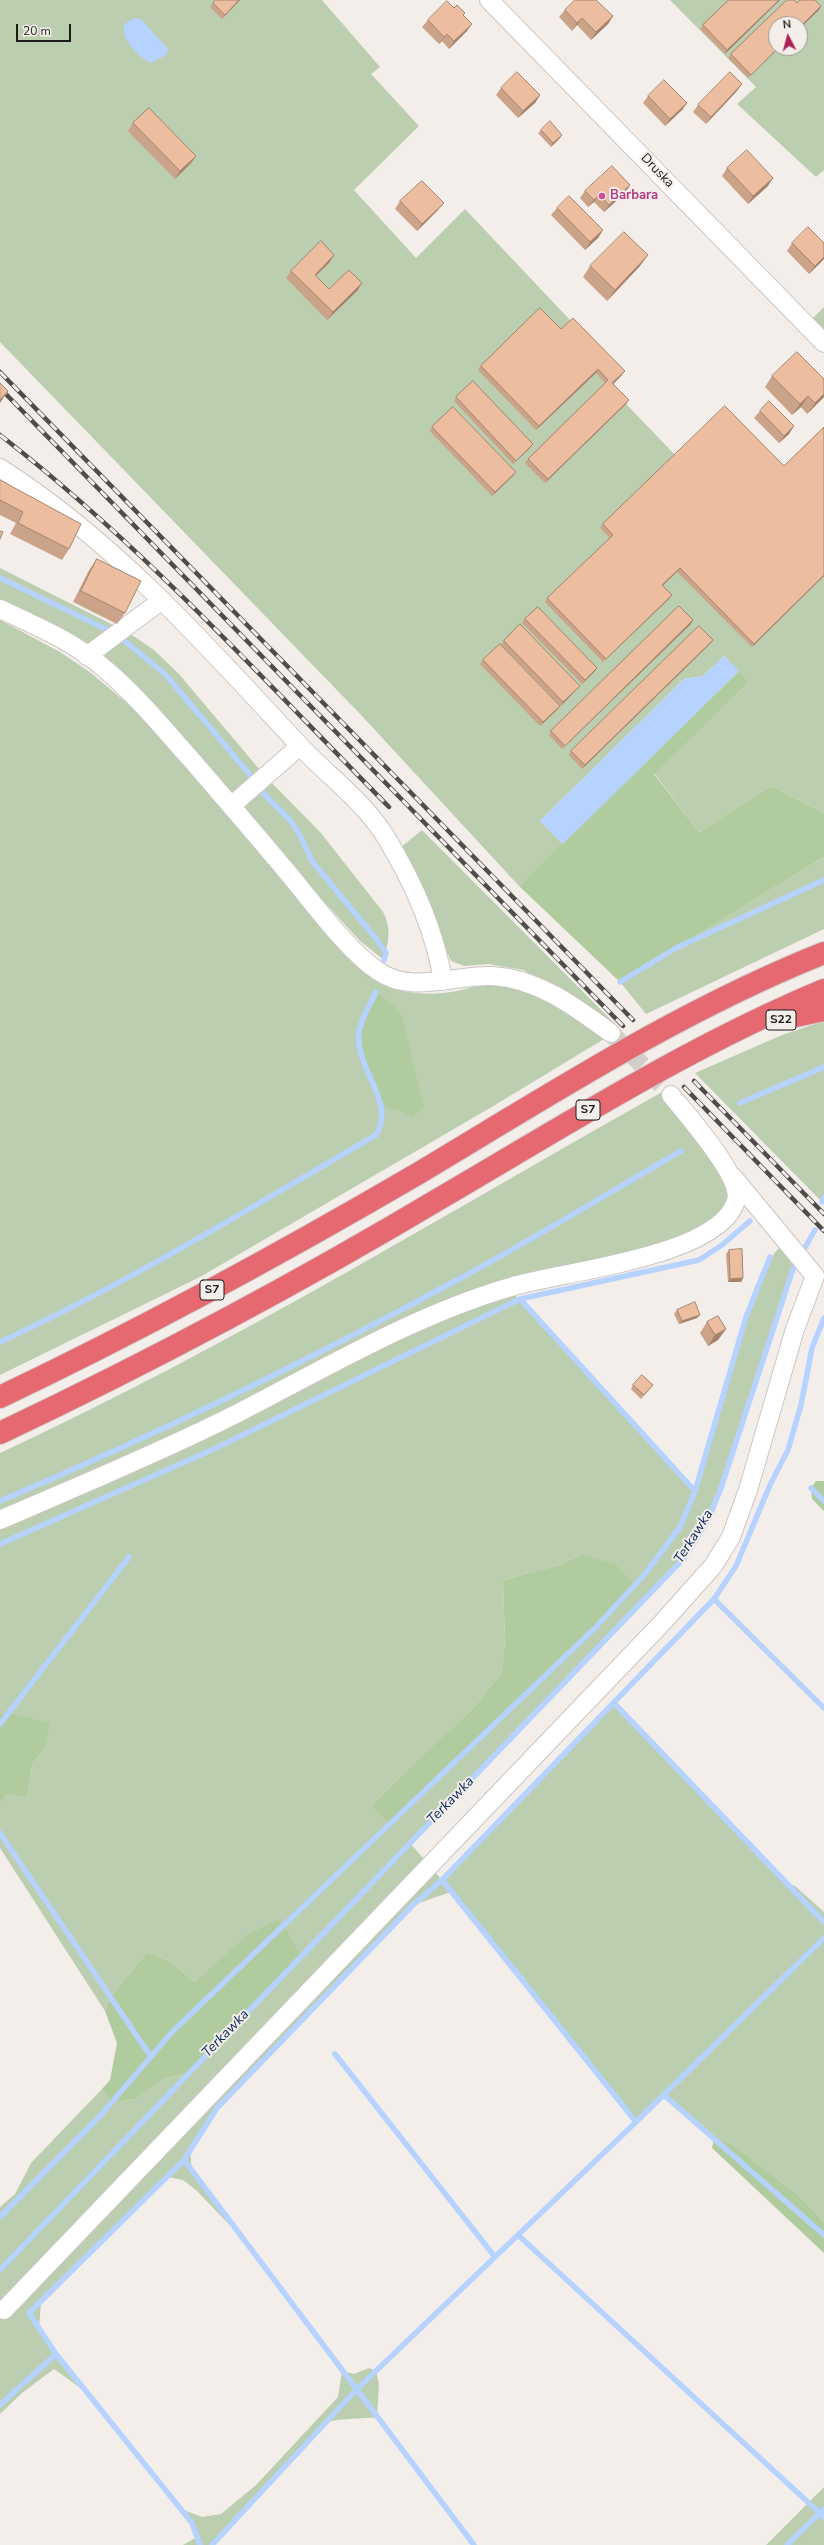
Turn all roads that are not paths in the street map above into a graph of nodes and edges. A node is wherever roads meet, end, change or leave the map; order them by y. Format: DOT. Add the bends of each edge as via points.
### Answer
graph roads {
  1 [pos="489,0"];
  2 [pos="824,342"];
  3 [pos="0,468"];
  4 [pos="162,600"];
  5 [pos="0,609"];
  6 [pos="87,656"];
  7 [pos="300,746"];
  8 [pos="231,806"];
  9 [pos="824,953"];
  10 [pos="443,981"];
  11 [pos="824,990"];
  12 [pos="824,1010"];
  13 [pos="737,1030"];
  14 [pos="610,1033"];
  15 [pos="671,1095"];
  16 [pos="733,1177"];
  17 [pos="0,1397"];
  18 [pos="0,1433"];
  19 [pos="0,1520"];
  20 [pos="4,2310"];
  1 -- 2 [label="street, Druska"];
  3 -- 4 [label="street" via="80,526"];
  4 -- 6 [label="street"];
  4 -- 7 [label="street"];
  5 -- 6 [label="street" via="60,638"];
  6 -- 8 [label="street" via="104,668 151,714"];
  7 -- 8 [label="street"];
  7 -- 10 [label="street" via="364,808 387,838 424,916 438,952"];
  8 -- 10 [label="street" via="341,936 378,972 397,980"];
  9 -- 17 [label="highway, S7" via="758,982 635,1045 296,1244 165,1315"];
  10 -- 14 [label="street" via="492,976 519,980 544,989 577,1008"];
  11 -- 13 [label="highway, S7"];
  12 -- 13 [label="highway, S22"];
  13 -- 18 [label="highway, S7" via="616,1093 312,1272 184,1341"];
  15 -- 16 [label="street"];
  16 -- 19 [label="street" via="737,1192 733,1206 726,1217 700,1237 640,1259 554,1275 512,1286 427,1318 197,1434"];
  16 -- 20 [label="street" via="798,1259 815,1276 795,1329 736,1524 719,1558 662,1623"];
}
